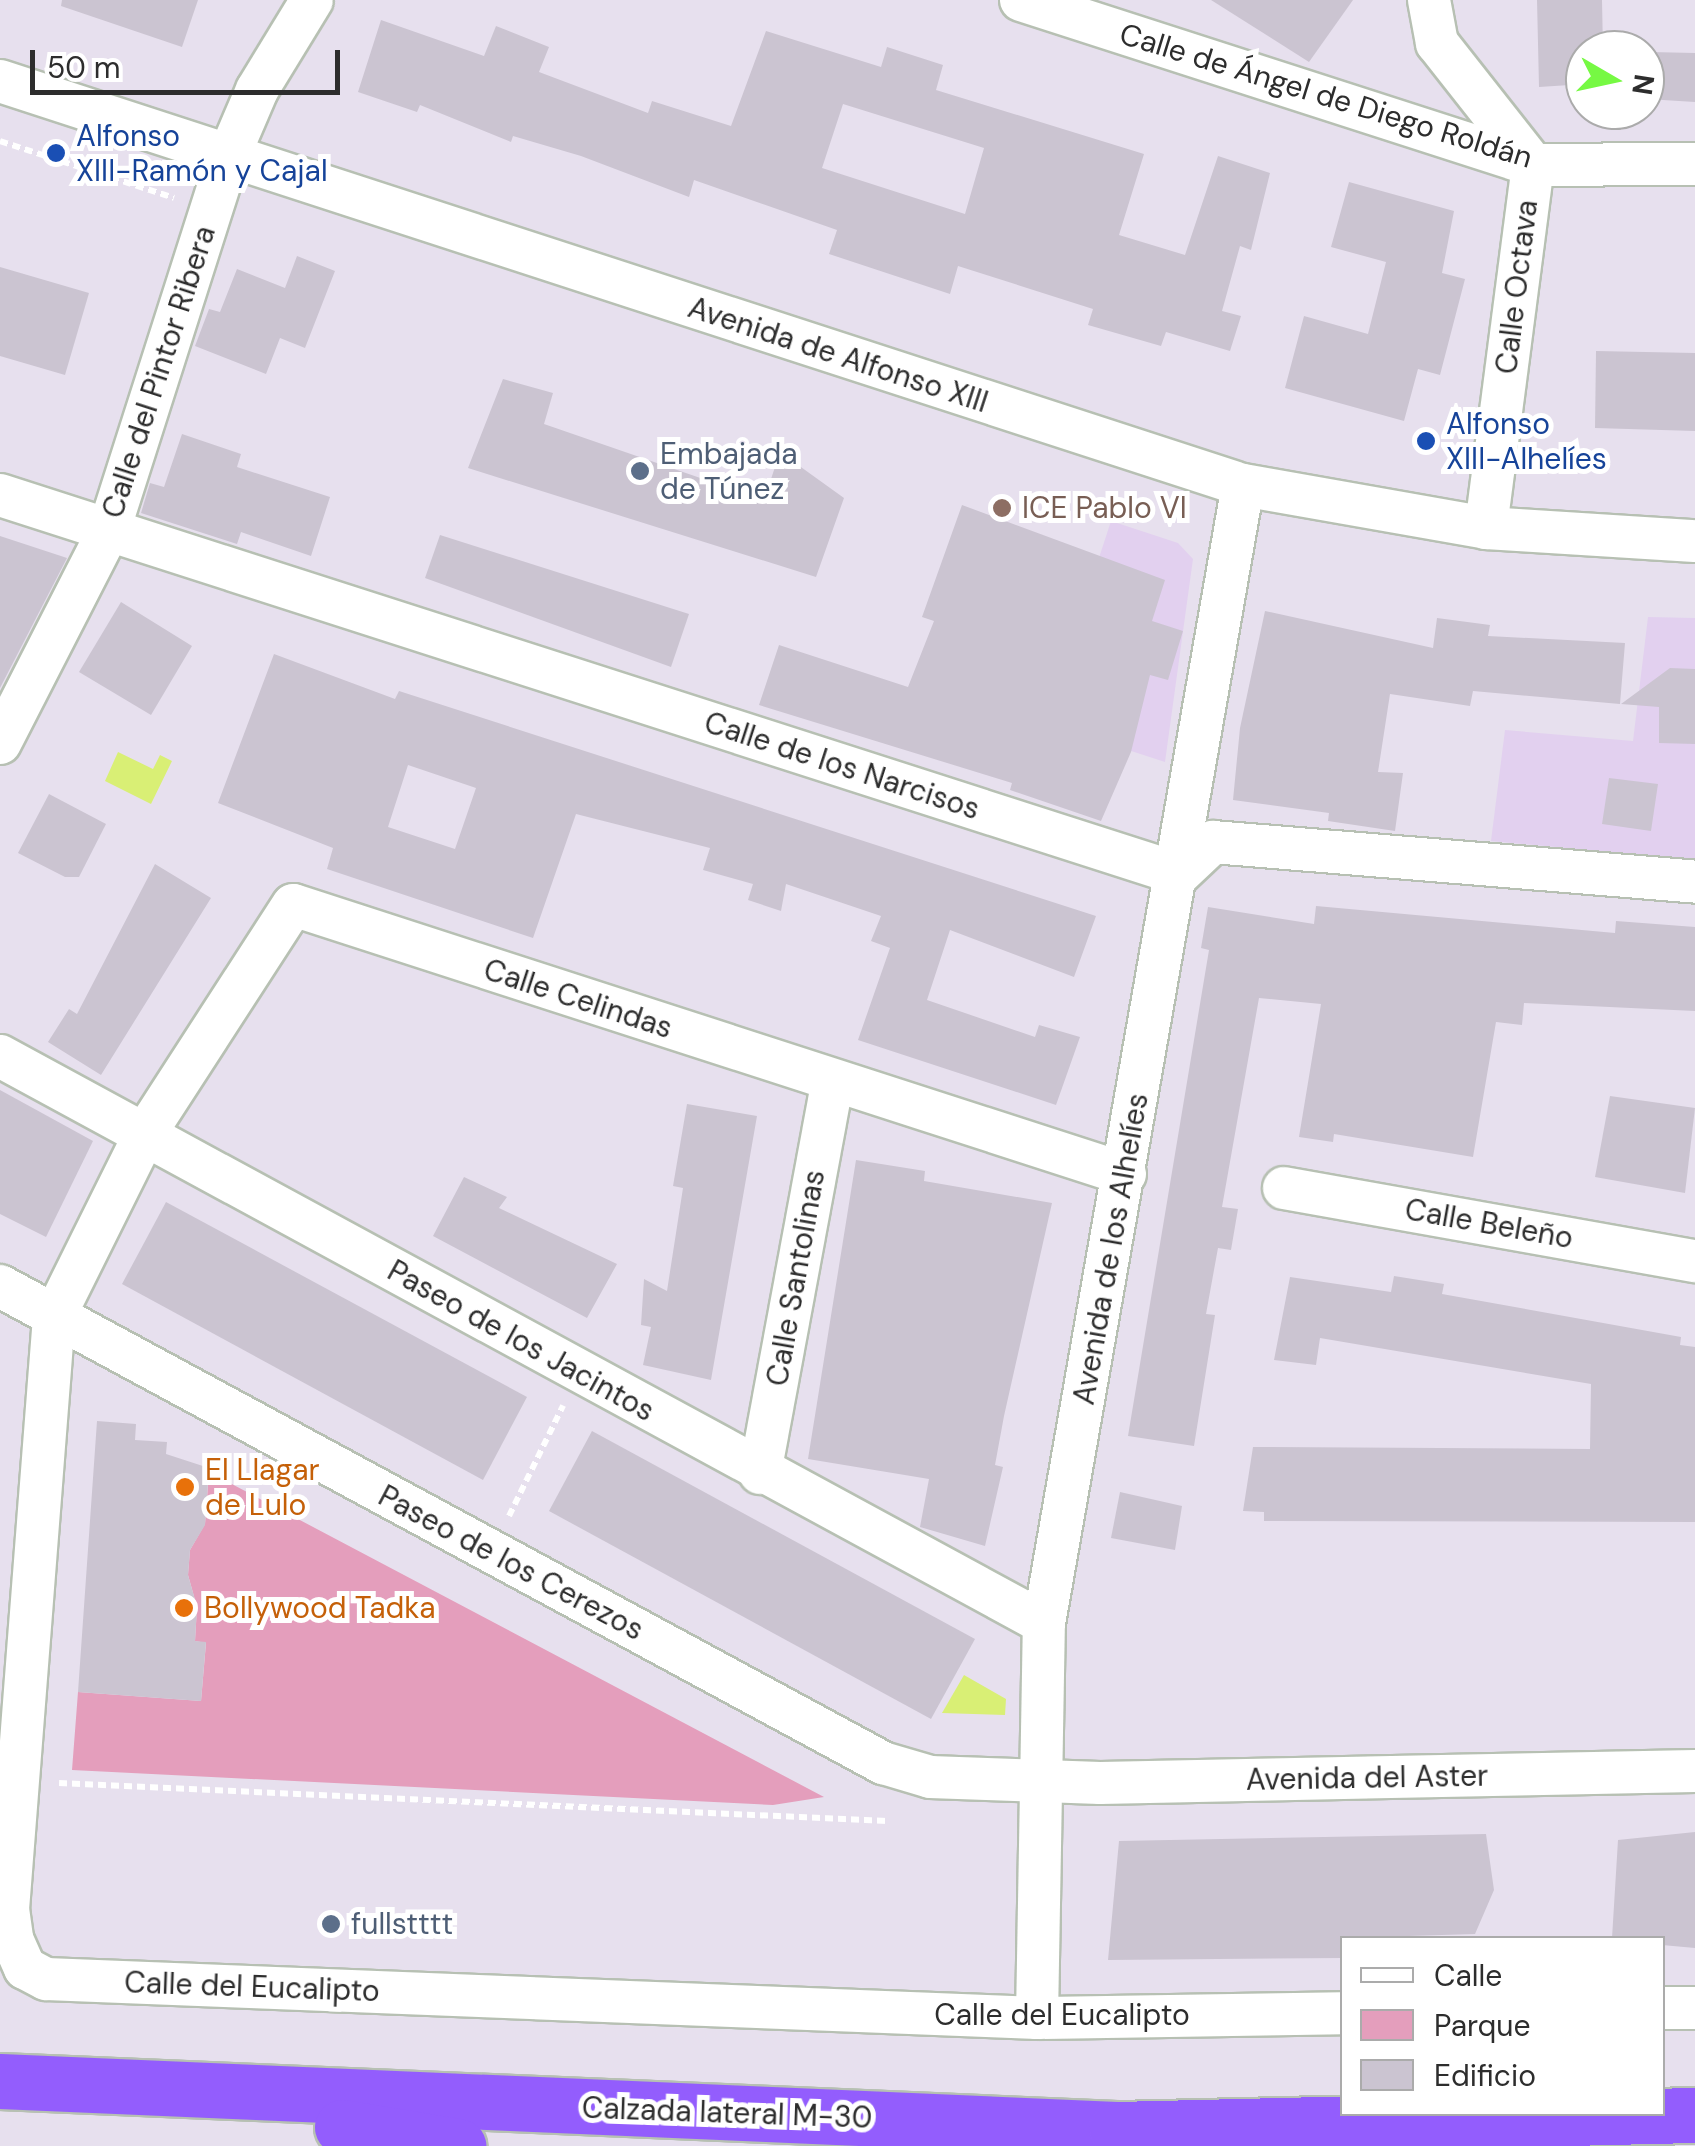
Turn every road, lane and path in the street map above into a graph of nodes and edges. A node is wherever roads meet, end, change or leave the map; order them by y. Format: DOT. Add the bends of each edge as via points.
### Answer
graph roads {
  1 [pos="312,0"];
  2 [pos="1021,0"];
  3 [pos="1429,0"];
  4 [pos="0,81"];
  5 [pos="0,141"];
  6 [pos="228,158"];
  7 [pos="1695,164"];
  8 [pos="1533,165"];
  9 [pos="177,213"];
  10 [pos="1243,484"];
  11 [pos="0,495"];
  12 [pos="1486,528"];
  13 [pos="109,530"];
  14 [pos="1695,541"];
  15 [pos="0,743"];
  16 [pos="1179,874"];
  17 [pos="1695,882"];
  18 [pos="0,1056"];
  19 [pos="832,1084"];
  20 [pos="145,1134"];
  21 [pos="1124,1174"];
  22 [pos="1284,1188"];
  23 [pos="1695,1261"];
  24 [pos="0,1286"];
  25 [pos="54,1316"];
  26 [pos="580,1374"];
  27 [pos="760,1472"];
  28 [pos="491,1552"];
  29 [pos="1044,1623"];
  30 [pos="1695,1770"];
  31 [pos="1039,1782"];
  32 [pos="58,1784"];
  33 [pos="886,1821"];
  34 [pos="1665,2008"];
  35 [pos="1695,2008"];
  36 [pos="1340,2014"];
  37 [pos="1037,2018"];
  38 [pos="0,2082"];
  39 [pos="102,2088"];
  40 [pos="1695,2116"];
  41 [pos="458,2146"];
  1 -- 6 [label="street, Calle del Pintor Ribera" via="256,90"];
  2 -- 8 [label="street, Calle de Ángel de Diego Roldán"];
  3 -- 8 [label="street" via="1437,43"];
  4 -- 6 [label="street, Avenida de Alfonso XIII"];
  5 -- 9 [label="path" via="174,198"];
  6 -- 10 [label="street, Avenida de Alfonso XIII"];
  6 -- 13 [label="street, Calle del Pintor Ribera"];
  7 -- 8 [label="street, Calle de Ángel de Diego Roldán"];
  8 -- 12 [label="street, Calle Octava"];
  10 -- 12 [label="street, Avenida de Alfonso XIII"];
  10 -- 16 [label="street, Avenida de los Alhelíes"];
  11 -- 13 [label="street, Calle de los Narcisos"];
  12 -- 14 [label="street, Avenida de Alfonso XIII"];
  13 -- 15 [label="street, Calle del Pintor Ribera"];
  13 -- 16 [label="street, Calle de los Narcisos"];
  16 -- 17 [label="street" via="1214,842"];
  16 -- 21 [label="street, Avenida de los Alhelíes"];
  18 -- 20 [label="street, Paseo de los Jacintos"];
  19 -- 20 [label="street, Calle Celindas" via="293,905"];
  19 -- 21 [label="street, Calle Celindas"];
  19 -- 27 [label="street, Calle Santolinas"];
  20 -- 25 [label="street, Calle del Eucalipto"];
  20 -- 26 [label="street, Paseo de los Jacintos"];
  21 -- 29 [label="street, Avenida de los Alhelíes"];
  22 -- 23 [label="street, Calle Beleño"];
  24 -- 25 [label="street, Paseo de los Cerezos"];
  25 -- 28 [label="street, Paseo de los Cerezos"];
  25 -- 37 [label="street, Calle del Eucalipto" via="8,1909 16,1951 35,1976"];
  26 -- 27 [label="street, Paseo de los Jacintos"];
  26 -- 28 [label="path"];
  27 -- 29 [label="street, Paseo de los Jacintos"];
  28 -- 31 [label="street, Paseo de los Cerezos" via="883,1763 930,1778"];
  29 -- 31 [label="street, Avenida de los Alhelíes"];
  30 -- 31 [label="street, Avenida del Aster"];
  31 -- 37 [label="street, Avenida de los Alhelíes"];
  32 -- 33 [label="path"];
  34 -- 35 [label="street"];
  36 -- 37 [label="street, Calle del Eucalipto"];
  38 -- 39 [label="highway, Calzada lateral M-30"];
  39 -- 40 [label="highway, Calzada lateral M-30" via="1116,2129"];
  39 -- 41 [label="highway"];
}
